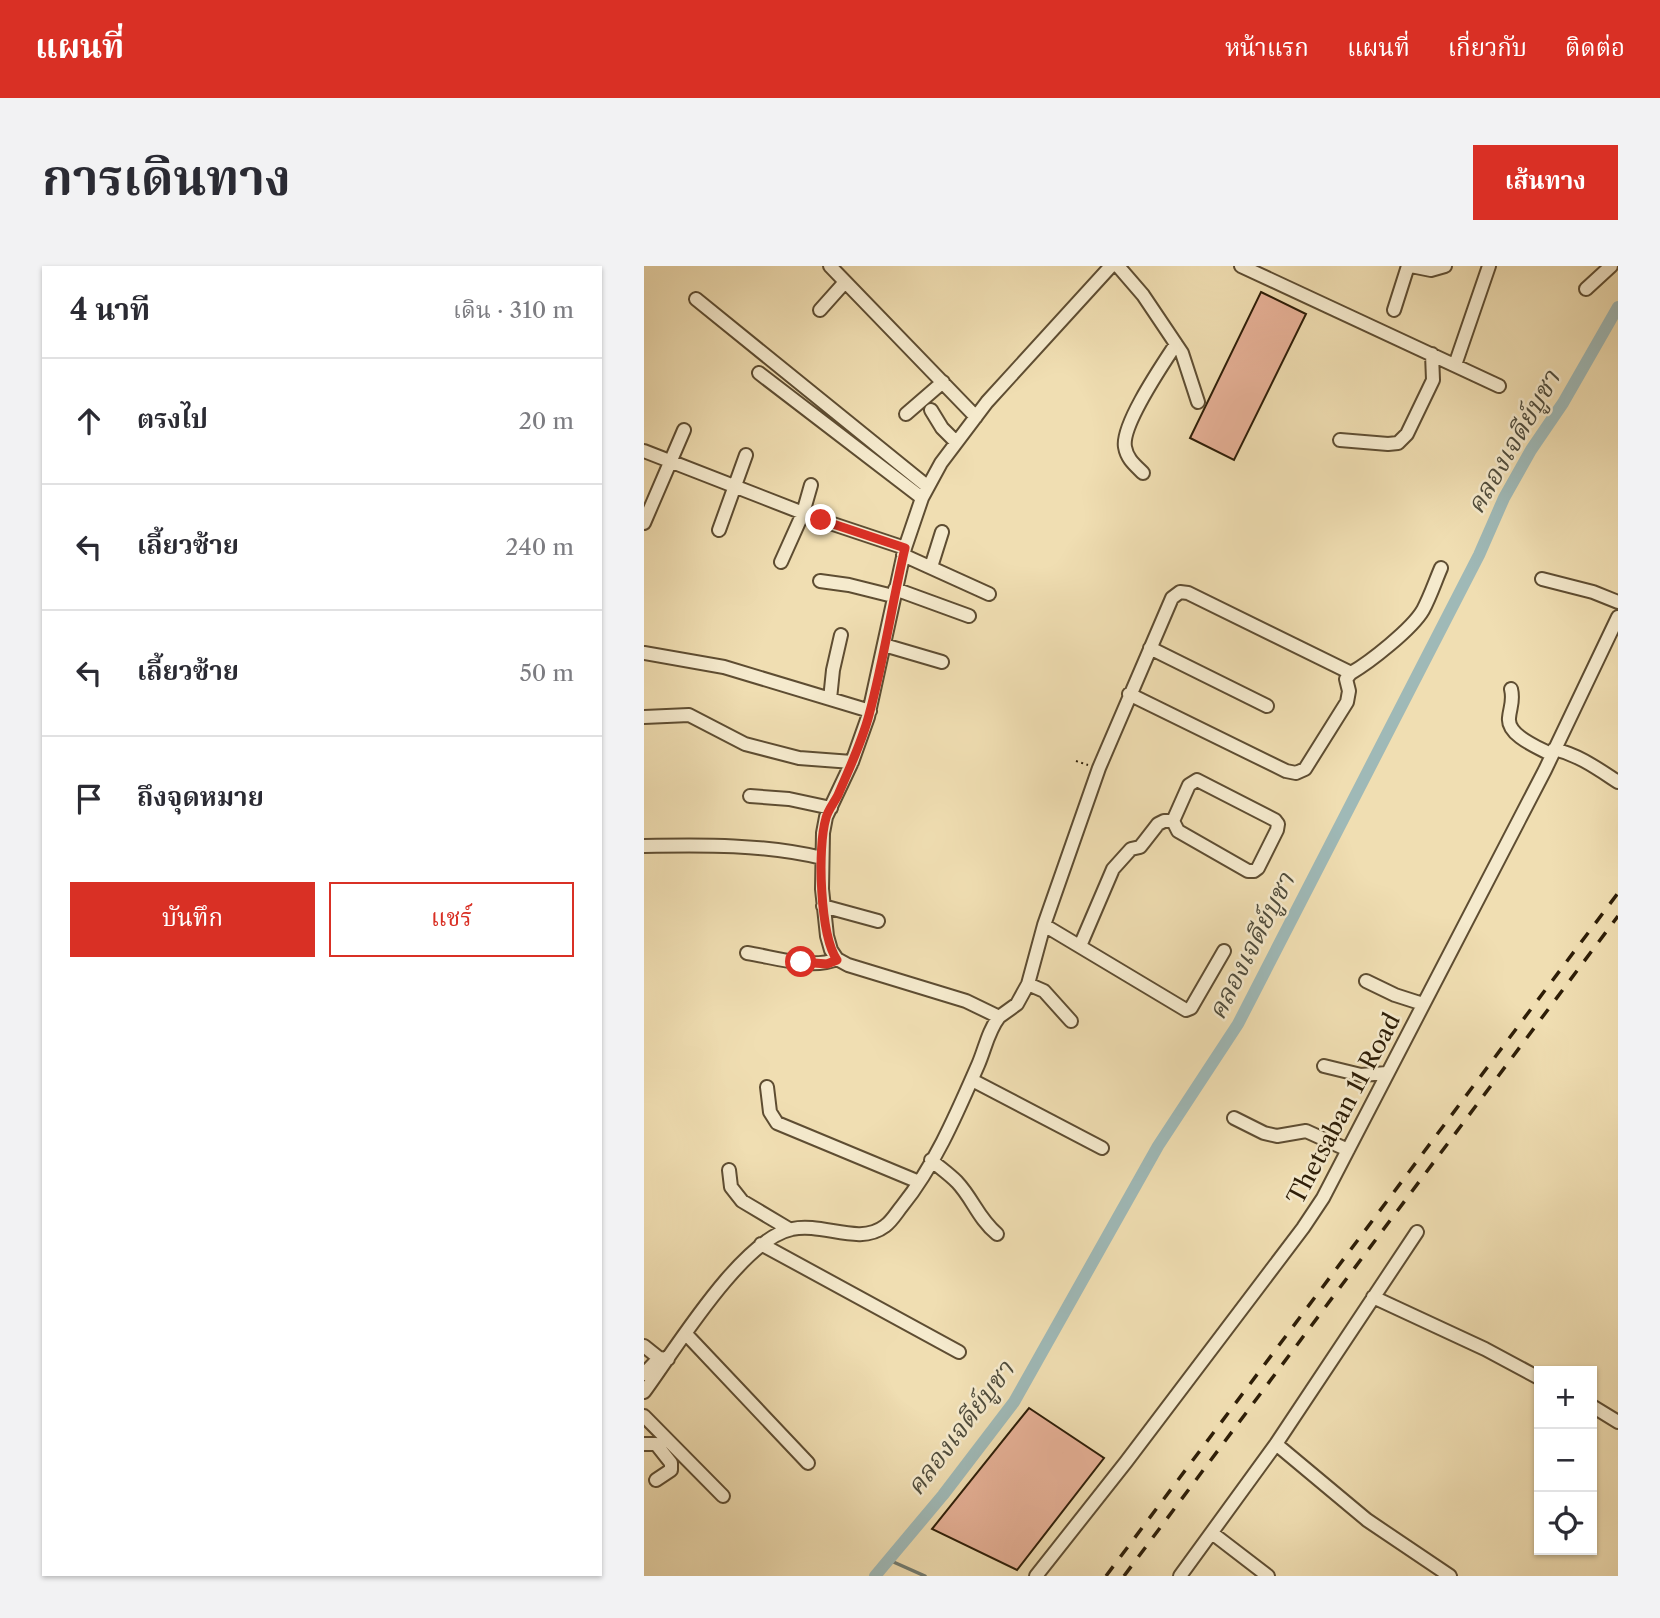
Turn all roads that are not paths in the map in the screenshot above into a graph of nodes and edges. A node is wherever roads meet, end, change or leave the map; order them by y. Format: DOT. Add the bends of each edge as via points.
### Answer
graph roads {
  1 [pos="830,266"];
  2 [pos="1111,266"];
  3 [pos="1118,266"];
  4 [pos="1409,266"];
  5 [pos="1445,266"];
  6 [pos="1489,266"];
  7 [pos="1611,266"];
  8 [pos="1244,267"];
  9 [pos="845,282"];
  10 [pos="1586,289"];
  11 [pos="696,299"];
  12 [pos="820,310"];
  13 [pos="1394,310"];
  14 [pos="1176,345"];
  15 [pos="1432,354"];
  16 [pos="1455,365"];
  17 [pos="759,373"];
  18 [pos="943,382"];
  19 [pos="1499,386"];
  20 [pos="1198,402"];
  21 [pos="931,410"];
  22 [pos="906,414"];
  23 [pos="976,417"];
  24 [pos="684,430"];
  25 [pos="1340,440"];
  26 [pos="957,443"];
  27 [pos="644,451"];
  28 [pos="746,455"];
  29 [pos="672,461"];
  30 [pos="1143,473"];
  31 [pos="811,485"];
  32 [pos="734,486"];
  33 [pos="925,492"];
  34 [pos="803,513"];
  35 [pos="644,523"];
  36 [pos="719,530"];
  37 [pos="942,533"];
  38 [pos="904,552"];
  39 [pos="781,562"];
  40 [pos="931,567"];
  41 [pos="1441,568"];
  42 [pos="1542,579"];
  43 [pos="820,581"];
  44 [pos="894,592"];
  45 [pos="989,594"];
  46 [pos="1618,602"];
  47 [pos="969,616"];
  48 [pos="1618,617"];
  49 [pos="841,635"];
  50 [pos="884,645"];
  51 [pos="1150,648"];
  52 [pos="644,653"];
  53 [pos="942,662"];
  54 [pos="1351,673"];
  55 [pos="1511,690"];
  56 [pos="1129,694"];
  57 [pos="830,699"];
  58 [pos="1267,706"];
  59 [pos="870,711"];
  60 [pos="644,717"];
  61 [pos="1553,752"];
  62 [pos="852,762"];
  63 [pos="1618,782"];
  64 [pos="750,796"];
  65 [pos="831,808"];
  66 [pos="1172,821"];
  67 [pos="644,846"];
  68 [pos="822,858"];
  69 [pos="824,906"];
  70 [pos="878,922"];
  71 [pos="1044,925"];
  72 [pos="1080,946"];
  73 [pos="1224,951"];
  74 [pos="747,953"];
  75 [pos="837,960"];
  76 [pos="1366,981"];
  77 [pos="1028,984"];
  78 [pos="1423,1004"];
  79 [pos="999,1017"];
  80 [pos="1071,1021"];
  81 [pos="1324,1066"];
  82 [pos="1387,1073"];
  83 [pos="972,1080"];
  84 [pos="767,1087"];
  85 [pos="1234,1118"];
  86 [pos="1102,1148"];
  87 [pos="1348,1150"];
  88 [pos="931,1160"];
  89 [pos="729,1170"];
  90 [pos="919,1182"];
  91 [pos="789,1229"];
  92 [pos="1417,1232"];
  93 [pos="997,1234"];
  94 [pos="761,1244"];
  95 [pos="1373,1297"];
  96 [pos="686,1334"];
  97 [pos="644,1346"];
  98 [pos="959,1352"];
  99 [pos="664,1359"];
  100 [pos="644,1374"];
  101 [pos="1534,1375"];
  102 [pos="644,1392"];
  103 [pos="1597,1409"];
  104 [pos="644,1416"];
  105 [pos="1618,1422"];
  106 [pos="644,1444"];
  107 [pos="1276,1444"];
  108 [pos="808,1464"];
  109 [pos="656,1480"];
  110 [pos="723,1496"];
  111 [pos="1212,1533"];
  112 [pos="1035,1576"];
  113 [pos="1180,1576"];
  114 [pos="1268,1576"];
  115 [pos="1450,1576"];
  1 -- 9 [label="street"];
  2 -- 23 [label="street"];
  3 -- 14 [label="street"];
  4 -- 5 [label="street" via="1431,270"];
  4 -- 13 [label="street"];
  6 -- 16 [label="street"];
  7 -- 10 [label="street"];
  8 -- 15 [label="street"];
  9 -- 12 [label="street"];
  9 -- 18 [label="street"];
  11 -- 33 [label="street"];
  14 -- 20 [label="street"];
  14 -- 30 [label="street" via="1145,393 1125,437 1131,461"];
  15 -- 16 [label="street"];
  15 -- 25 [label="street" via="1433,380 1398,443"];
  16 -- 19 [label="street"];
  17 -- 33 [label="street"];
  18 -- 22 [label="street"];
  18 -- 23 [label="street"];
  21 -- 26 [label="street"];
  23 -- 26 [label="street"];
  24 -- 29 [label="street"];
  26 -- 33 [label="street"];
  27 -- 29 [label="street"];
  28 -- 32 [label="street"];
  29 -- 32 [label="street"];
  29 -- 35 [label="street"];
  31 -- 34 [label="street"];
  32 -- 34 [label="street"];
  32 -- 36 [label="street"];
  33 -- 38 [label="street"];
  34 -- 38 [label="street"];
  34 -- 39 [label="street"];
  37 -- 40 [label="street"];
  38 -- 40 [label="street"];
  38 -- 44 [label="street"];
  40 -- 45 [label="street"];
  41 -- 54 [label="street" via="1422,612"];
  42 -- 46 [label="street"];
  43 -- 44 [label="street"];
  44 -- 47 [label="street"];
  44 -- 50 [label="street"];
  48 -- 61 [label="street, Thetsaban 11 Road"];
  49 -- 57 [label="street"];
  50 -- 53 [label="street"];
  50 -- 59 [label="street"];
  51 -- 54 [label="street" via="1172,598 1180,592"];
  51 -- 56 [label="street"];
  51 -- 58 [label="street"];
  52 -- 57 [label="street" via="724,667"];
  54 -- 56 [label="street" via="1346,679 1347,702 1305,769 1296,773"];
  55 -- 61 [label="street" via="1510,725 1517,734"];
  56 -- 71 [label="street"];
  57 -- 59 [label="street"];
  59 -- 62 [label="street"];
  60 -- 62 [label="street" via="690,715 745,744 799,758"];
  61 -- 63 [label="street" via="1568,752"];
  61 -- 78 [label="street, Thetsaban 11 Road"];
  62 -- 65 [label="street"];
  64 -- 65 [label="street"];
  65 -- 68 [label="street"];
  66 -- 66 [label="street" via="1178,831 1248,871 1254,871 1278,830 1275,820 1196,780 1189,785"];
  66 -- 72 [label="street" via="1158,824 1140,847 1131,849 1113,869"];
  67 -- 68 [label="street" via="785,849"];
  68 -- 69 [label="street"];
  69 -- 70 [label="street"];
  69 -- 75 [label="street" via="827,936"];
  71 -- 72 [label="street"];
  71 -- 77 [label="street"];
  72 -- 73 [label="street" via="1186,1010"];
  74 -- 75 [label="street" via="801,962"];
  75 -- 79 [label="street" via="966,1001"];
  76 -- 78 [label="street"];
  77 -- 79 [label="street" via="1017,1004"];
  77 -- 80 [label="street" via="1044,991"];
  78 -- 82 [label="street, Thetsaban 11 Road"];
  79 -- 83 [label="street" via="990,1027"];
  81 -- 82 [label="street" via="1361,1075"];
  82 -- 87 [label="street, Thetsaban 11 Road"];
  83 -- 86 [label="street"];
  83 -- 88 [label="street"];
  84 -- 90 [label="street" via="770,1112 777,1123"];
  85 -- 87 [label="street" via="1278,1136 1306,1131"];
  87 -- 112 [label="street, Thetsaban 11 Road" via="1303,1228"];
  88 -- 90 [label="street"];
  88 -- 93 [label="street" via="957,1182 984,1223"];
  89 -- 91 [label="street" via="731,1187 742,1201"];
  90 -- 91 [label="street" via="887,1225 873,1233 859,1235 812,1226"];
  91 -- 94 [label="street"];
  92 -- 95 [label="street"];
  94 -- 96 [label="street" via="726,1280"];
  94 -- 98 [label="street"];
  95 -- 101 [label="street"];
  95 -- 107 [label="street"];
  96 -- 99 [label="street"];
  96 -- 108 [label="street"];
  97 -- 99 [label="street"];
  99 -- 100 [label="street"];
  99 -- 102 [label="street"];
  103 -- 105 [label="street"];
  104 -- 110 [label="street"];
  106 -- 109 [label="street" via="656,1444 671,1462 671,1470"];
  107 -- 111 [label="street"];
  107 -- 115 [label="street" via="1367,1520"];
  111 -- 113 [label="street"];
  111 -- 114 [label="street"];
}
